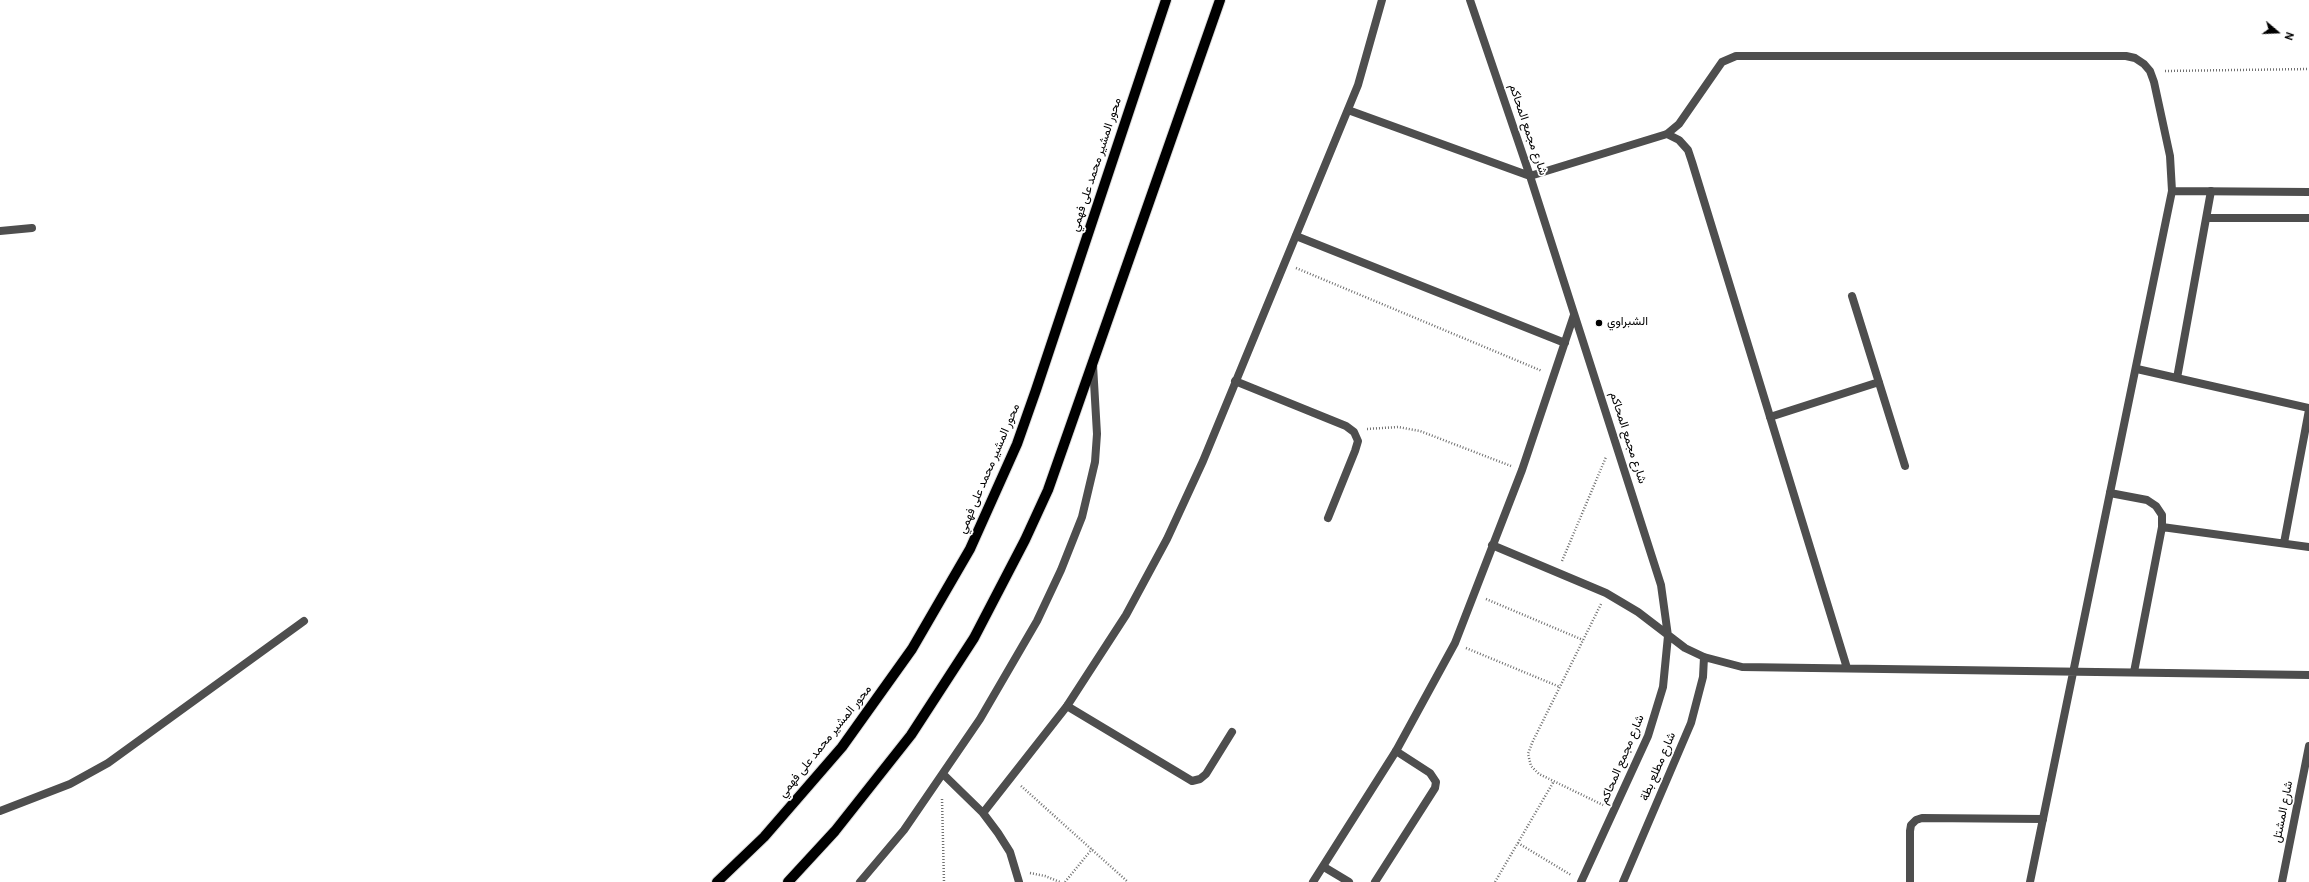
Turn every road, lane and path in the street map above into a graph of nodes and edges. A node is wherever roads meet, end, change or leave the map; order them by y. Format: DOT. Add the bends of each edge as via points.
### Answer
graph roads {
  1 [pos="1166,0"];
  2 [pos="1220,0"];
  3 [pos="1382,0"];
  4 [pos="1470,0"];
  5 [pos="2309,69"];
  6 [pos="2150,71"];
  7 [pos="1348,110"];
  8 [pos="1667,134"];
  9 [pos="1530,176"];
  10 [pos="2172,191"];
  11 [pos="2211,191"];
  12 [pos="2309,192"];
  13 [pos="2207,218"];
  14 [pos="2309,218"];
  15 [pos="32,228"];
  16 [pos="0,231"];
  17 [pos="1296,236"];
  18 [pos="1284,263"];
  19 [pos="1852,296"];
  20 [pos="1574,315"];
  21 [pos="1565,343"];
  22 [pos="1093,364"];
  23 [pos="2137,369"];
  24 [pos="1554,376"];
  25 [pos="2177,378"];
  26 [pos="1235,381"];
  27 [pos="1879,382"];
  28 [pos="2309,409"];
  29 [pos="1770,417"];
  30 [pos="1354,432"];
  31 [pos="1614,438"];
  32 [pos="1905,466"];
  33 [pos="1522,470"];
  34 [pos="2110,493"];
  35 [pos="1328,518"];
  36 [pos="2162,527"];
  37 [pos="2284,543"];
  38 [pos="1492,546"];
  39 [pos="2309,547"];
  40 [pos="1557,572"];
  41 [pos="1606,593"];
  42 [pos="1476,594"];
  43 [pos="304,621"];
  44 [pos="1668,636"];
  45 [pos="1583,640"];
  46 [pos="1455,643"];
  47 [pos="1704,657"];
  48 [pos="1847,668"];
  49 [pos="2073,672"];
  50 [pos="2134,672"];
  51 [pos="2309,675"];
  52 [pos="1560,686"];
  53 [pos="1067,706"];
  54 [pos="1232,732"];
  55 [pos="2309,746"];
  56 [pos="1396,751"];
  57 [pos="942,776"];
  58 [pos="1012,778"];
  59 [pos="1554,781"];
  60 [pos="0,811"];
  61 [pos="1614,811"];
  62 [pos="983,813"];
  63 [pos="2043,819"];
  64 [pos="1518,843"];
  65 [pos="1092,849"];
  66 [pos="1324,867"];
  67 [pos="1018,873"];
  68 [pos="717,882"];
  69 [pos="788,882"];
  70 [pos="860,882"];
  71 [pos="944,882"];
  72 [pos="1019,882"];
  73 [pos="1060,882"];
  74 [pos="1065,882"];
  75 [pos="1128,882"];
  76 [pos="1313,882"];
  77 [pos="1349,882"];
  78 [pos="1375,882"];
  79 [pos="1495,882"];
  80 [pos="1582,882"];
  81 [pos="1623,882"];
  82 [pos="1910,882"];
  83 [pos="2030,882"];
  84 [pos="2282,882"];
  1 -- 68 [label="main road, محور المشير محمد على فهمي" via="1036,390 1014,451 970,550 912,649 847,741 784,815"];
  2 -- 22 [label="main road"];
  3 -- 7 [label="street" via="1366,60"];
  4 -- 9 [label="street, شارع مجمع المحاكم"];
  5 -- 6 [label="path"];
  6 -- 8 [label="street" via="2135,58 2126,56 1736,56 1722,62 1679,124"];
  6 -- 10 [label="street" via="2170,156"];
  7 -- 9 [label="street"];
  7 -- 17 [label="street"];
  8 -- 9 [label="street"];
  8 -- 29 [label="street" via="1679,140 1688,150"];
  9 -- 20 [label="street, شارع مجمع المحاكم"];
  10 -- 11 [label="street"];
  10 -- 23 [label="street"];
  11 -- 12 [label="street"];
  11 -- 13 [label="street"];
  13 -- 14 [label="street"];
  13 -- 25 [label="street"];
  15 -- 16 [label="street"];
  17 -- 18 [label="street"];
  17 -- 21 [label="street"];
  18 -- 24 [label="path"];
  18 -- 26 [label="street"];
  19 -- 27 [label="street"];
  20 -- 21 [label="street"];
  20 -- 31 [label="street, شارع مجمع المحاكم"];
  21 -- 24 [label="street"];
  22 -- 57 [label="street" via="1097,434 1090,490 1082,517 1061,570 1033,627 980,719"];
  22 -- 69 [label="main road" via="1048,490 974,638 924,716 874,784"];
  23 -- 25 [label="street"];
  23 -- 34 [label="street"];
  24 -- 33 [label="street"];
  25 -- 28 [label="street"];
  26 -- 30 [label="street" via="1346,426"];
  26 -- 53 [label="street" via="1203,461 1167,539 1126,615"];
  27 -- 29 [label="street"];
  27 -- 32 [label="street"];
  28 -- 37 [label="street"];
  29 -- 48 [label="street"];
  30 -- 33 [label="path" via="1376,427 1420,431"];
  30 -- 35 [label="street" via="1358,441"];
  31 -- 40 [label="path"];
  31 -- 44 [label="street, شارع مجمع المحاكم" via="1661,585"];
  33 -- 38 [label="street"];
  34 -- 36 [label="street" via="2147,500 2156,506 2162,515"];
  34 -- 49 [label="street"];
  36 -- 37 [label="street"];
  36 -- 50 [label="street"];
  37 -- 39 [label="street"];
  38 -- 40 [label="street"];
  38 -- 42 [label="street"];
  40 -- 41 [label="street"];
  41 -- 44 [label="street" via="1638,612"];
  41 -- 45 [label="path"];
  42 -- 45 [label="path"];
  42 -- 46 [label="street"];
  43 -- 60 [label="street" via="102,767 70,784"];
  44 -- 47 [label="street"];
  44 -- 61 [label="street, شارع مجمع المحاكم" via="1664,687 1648,736"];
  45 -- 52 [label="path"];
  46 -- 52 [label="path"];
  46 -- 56 [label="street"];
  47 -- 48 [label="street" via="1742,668"];
  47 -- 81 [label="street, شارع مطلع بطة" via="1703,677 1691,723"];
  48 -- 49 [label="street"];
  49 -- 50 [label="street"];
  49 -- 63 [label="street"];
  50 -- 51 [label="street"];
  52 -- 59 [label="path" via="1528,754 1531,766 1539,774"];
  53 -- 54 [label="street" via="1192,781 1200,780 1206,774"];
  53 -- 58 [label="street"];
  55 -- 84 [label="street, شارع المشتل"];
  56 -- 66 [label="street"];
  56 -- 78 [label="street" via="1430,773 1436,782 1435,788"];
  57 -- 62 [label="street"];
  57 -- 70 [label="street" via="904,830"];
  57 -- 71 [label="path"];
  58 -- 62 [label="street"];
  58 -- 65 [label="path"];
  59 -- 61 [label="path"];
  59 -- 64 [label="path"];
  61 -- 80 [label="street, شارع مجمع المحاكم"];
  62 -- 67 [label="street" via="1010,852"];
  63 -- 82 [label="street" via="1916,820 1910,831"];
  63 -- 83 [label="street"];
  64 -- 79 [label="path"];
  64 -- 80 [label="path"];
  65 -- 74 [label="path"];
  65 -- 75 [label="path"];
  66 -- 76 [label="street"];
  66 -- 77 [label="street"];
  67 -- 72 [label="street"];
  67 -- 73 [label="path" via="1034,873"];
}
